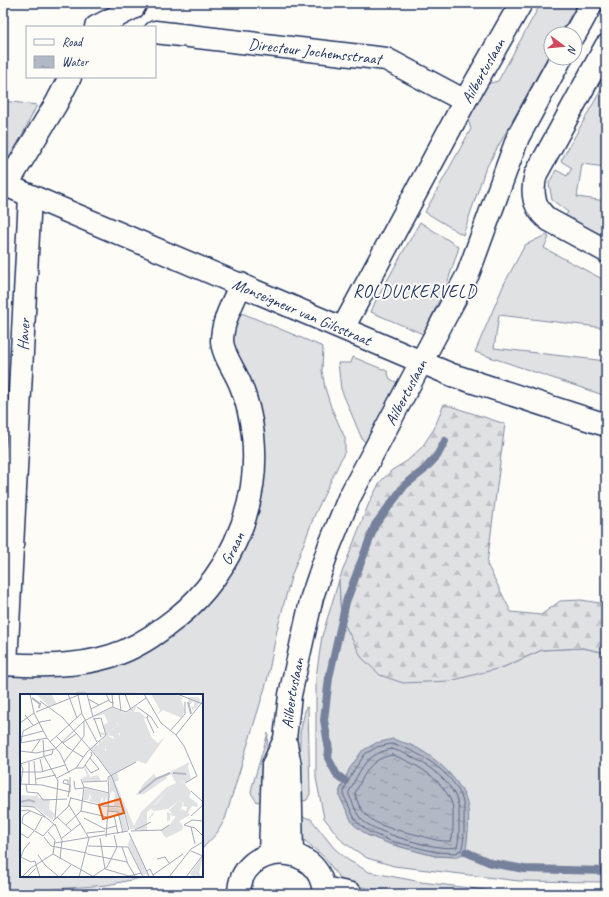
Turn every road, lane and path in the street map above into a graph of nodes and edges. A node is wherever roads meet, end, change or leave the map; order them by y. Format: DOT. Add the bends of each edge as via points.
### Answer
graph roads {
  1 [pos="136,3"];
  2 [pos="521,3"];
  3 [pos="592,3"];
  4 [pos="101,26"];
  5 [pos="579,26"];
  6 [pos="156,32"];
  7 [pos="604,52"];
  8 [pos="557,66"];
  9 [pos="69,78"];
  10 [pos="465,101"];
  11 [pos="5,185"];
  12 [pos="30,196"];
  13 [pos="606,251"];
  14 [pos="241,284"];
  15 [pos="343,328"];
  16 [pos="422,362"];
  17 [pos="606,425"];
  18 [pos="10,453"];
  19 [pos="5,664"];
  20 [pos="285,739"];
  21 [pos="270,854"];
  22 [pos="292,854"];
  23 [pos="324,891"];
  24 [pos="236,893"];
  25 [pos="351,894"];
  1 -- 4 [label="street" via="133,8"];
  2 -- 10 [label="street, Ailbertuslaan"];
  3 -- 5 [label="street"];
  6 -- 10 [label="street, Directeur Jochemsstraat" via="386,59"];
  7 -- 13 [label="street" via="536,174 533,186 536,205 541,214"];
  8 -- 16 [label="street, Ailbertuslaan" via="518,137 468,274"];
  9 -- 11 [label="street"];
  10 -- 15 [label="street, Ailbertuslaan"];
  11 -- 12 [label="street, Monseigneur van Gilsstraat"];
  12 -- 14 [label="street, Monseigneur van Gilsstraat"];
  12 -- 18 [label="street, Haver"];
  14 -- 15 [label="street, Monseigneur van Gilsstraat"];
  14 -- 19 [label="street, Graan" via="225,324 222,344 241,386 250,414 254,482 242,528 214,580 198,600 172,622 131,648 111,656 75,664"];
  15 -- 16 [label="street, Monseigneur van Gilsstraat"];
  16 -- 17 [label="street, Monseigneur van Gilsstraat" via="452,375"];
  16 -- 20 [label="street, Ailbertuslaan" via="349,498 329,547 304,630 290,695"];
  18 -- 19 [label="street, Haver"];
  20 -- 21 [label="street, Ailbertuslaan" via="273,765"];
  20 -- 22 [label="street, Ailbertuslaan" via="290,766"];
  21 -- 22 [label="street"];
  21 -- 24 [label="street" via="249,868"];
  22 -- 23 [label="street" via="304,858 313,866 320,876"];
  23 -- 25 [label="street"];
}
